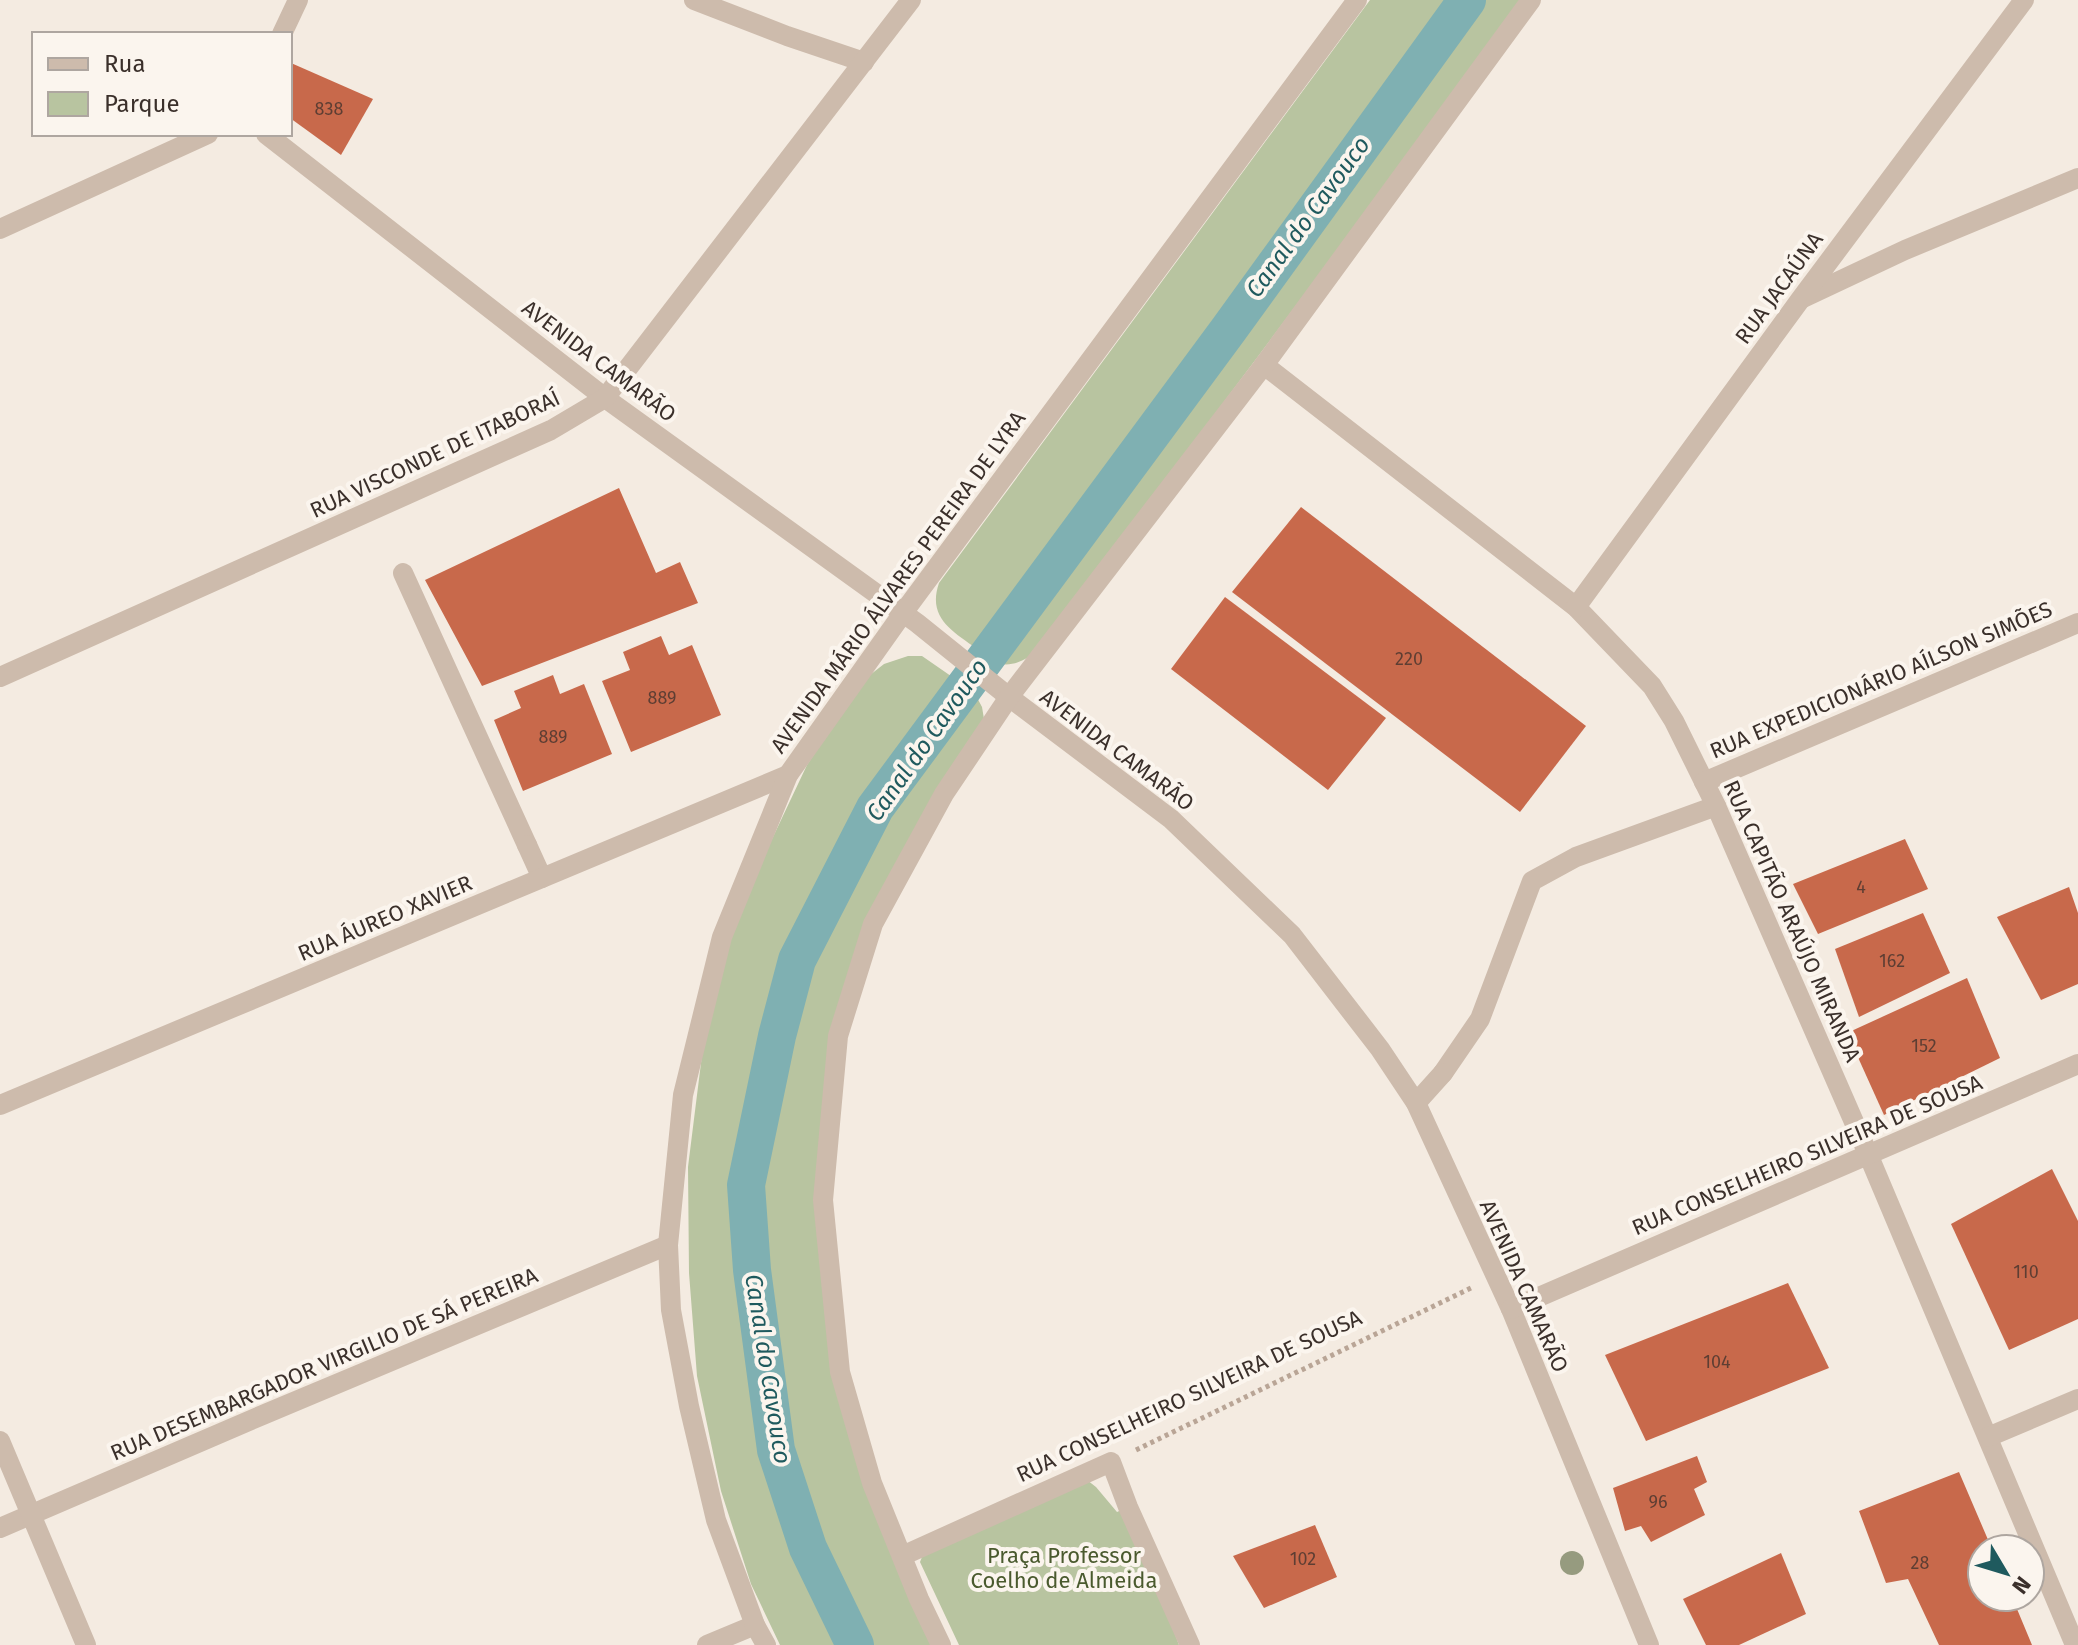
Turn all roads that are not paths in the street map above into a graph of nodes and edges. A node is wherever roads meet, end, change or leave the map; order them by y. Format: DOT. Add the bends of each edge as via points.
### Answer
graph roads {
  1 [pos="298,0"];
  2 [pos="694,0"];
  3 [pos="911,0"];
  4 [pos="1357,0"];
  5 [pos="1531,0"];
  6 [pos="2024,0"];
  7 [pos="283,32"];
  8 [pos="864,62"];
  9 [pos="204,136"];
  10 [pos="269,136"];
  11 [pos="2078,178"];
  12 [pos="0,229"];
  13 [pos="1800,300"];
  14 [pos="1264,365"];
  15 [pos="605,398"];
  16 [pos="403,573"];
  17 [pos="1576,607"];
  18 [pos="910,618"];
  19 [pos="2078,623"];
  20 [pos="0,677"];
  21 [pos="1002,691"];
  22 [pos="788,775"];
  23 [pos="1704,782"];
  24 [pos="1716,806"];
  25 [pos="542,878"];
  26 [pos="2078,1064"];
  27 [pos="1416,1103"];
  28 [pos="0,1105"];
  29 [pos="1868,1154"];
  30 [pos="668,1245"];
  31 [pos="1511,1309"];
  32 [pos="2078,1399"];
  33 [pos="1988,1437"];
  34 [pos="0,1441"];
  35 [pos="30,1515"];
  36 [pos="0,1528"];
  37 [pos="902,1556"];
  38 [pos="755,1625"];
  39 [pos="86,1645"];
  40 [pos="707,1645"];
  41 [pos="766,1645"];
  42 [pos="941,1645"];
  43 [pos="1190,1645"];
  44 [pos="1649,1645"];
  45 [pos="2075,1645"];
  1 -- 7 [label="street"];
  2 -- 8 [label="street"];
  3 -- 8 [label="street, RUA VISCONDE DE ITABORAÍ"];
  4 -- 18 [label="street, AVENIDA MÁRIO ÁLVARES PEREIRA DE LYRA"];
  5 -- 14 [label="street"];
  6 -- 13 [label="street, RUA JACAÚNA"];
  8 -- 15 [label="street, RUA VISCONDE DE ITABORAÍ"];
  9 -- 12 [label="street"];
  10 -- 15 [label="street, AVENIDA CAMARÃO"];
  11 -- 13 [label="street"];
  13 -- 17 [label="street, RUA JACAÚNA"];
  14 -- 17 [label="street, RUA CAPITÃO ARAÚJO MIRANDA"];
  14 -- 21 [label="street"];
  15 -- 18 [label="street, AVENIDA CAMARÃO"];
  15 -- 20 [label="street, RUA VISCONDE DE ITABORAÍ" via="551,430"];
  16 -- 25 [label="street"];
  17 -- 23 [label="street, RUA CAPITÃO ARAÚJO MIRANDA" via="1652,686"];
  18 -- 21 [label="street, AVENIDA CAMARÃO"];
  18 -- 22 [label="street, AVENIDA MÁRIO ÁLVARES PEREIRA DE LYRA"];
  19 -- 23 [label="street, RUA EXPEDICIONÁRIO AÍLSON SIMÕES"];
  21 -- 27 [label="street, AVENIDA CAMARÃO" via="1171,819 1292,935"];
  21 -- 37 [label="street" via="873,924 838,1036 823,1200 840,1372 872,1483"];
  22 -- 25 [label="street, RUA ÁUREO XAVIER"];
  22 -- 30 [label="street, AVENIDA MÁRIO ÁLVARES PEREIRA DE LYRA" via="722,937 683,1095"];
  23 -- 24 [label="street, RUA CAPITÃO ARAÚJO MIRANDA"];
  24 -- 27 [label="street" via="1576,857 1532,881 1480,1019"];
  24 -- 29 [label="street, RUA CAPITÃO ARAÚJO MIRANDA"];
  25 -- 28 [label="street, RUA ÁUREO XAVIER"];
  26 -- 29 [label="street, RUA CONSELHEIRO SILVEIRA DE SOUSA"];
  27 -- 31 [label="street, AVENIDA CAMARÃO"];
  29 -- 31 [label="street, RUA CONSELHEIRO SILVEIRA DE SOUSA"];
  29 -- 33 [label="street, RUA CAPITÃO ARAÚJO MIRANDA"];
  30 -- 35 [label="street, RUA DESEMBARGADOR VIRGILIO DE SÁ PEREIRA"];
  30 -- 38 [label="street, AVENIDA MÁRIO ÁLVARES PEREIRA DE LYRA" via="671,1310 689,1406 716,1520"];
  31 -- 44 [label="street, AVENIDA CAMARÃO"];
  32 -- 33 [label="street"];
  33 -- 45 [label="street, RUA CAPITÃO ARAÚJO MIRANDA"];
  34 -- 35 [label="street"];
  35 -- 36 [label="street, RUA DESEMBARGADOR VIRGILIO DE SÁ PEREIRA"];
  35 -- 39 [label="street"];
  37 -- 42 [label="street"];
  37 -- 43 [label="street, RUA CONSELHEIRO SILVEIRA DE SOUSA" via="1111,1462"];
  38 -- 40 [label="street"];
  38 -- 41 [label="street, AVENIDA MÁRIO ÁLVARES PEREIRA DE LYRA"];
}
